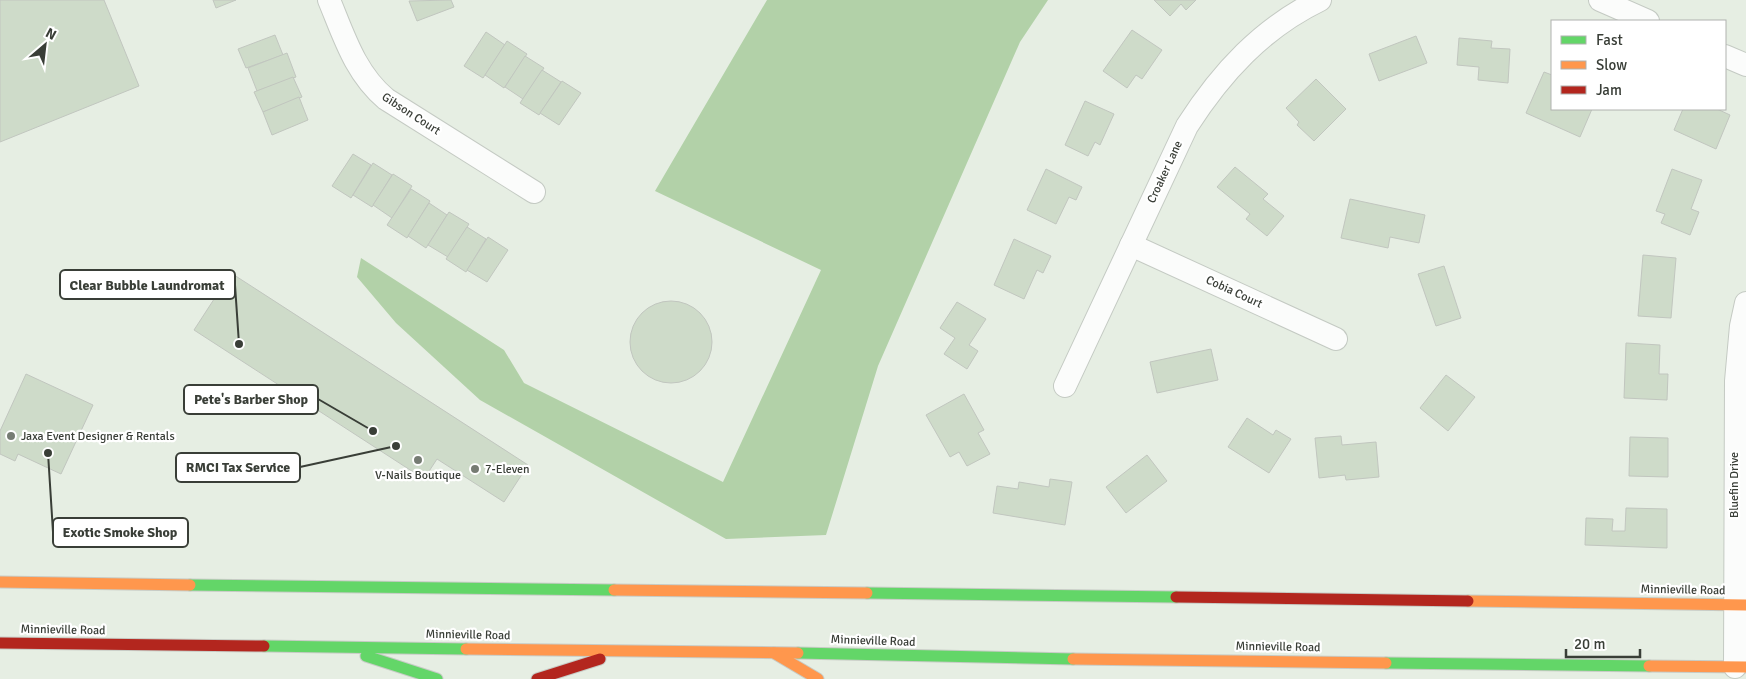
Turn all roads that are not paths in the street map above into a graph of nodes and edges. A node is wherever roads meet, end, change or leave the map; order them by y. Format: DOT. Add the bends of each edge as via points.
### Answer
graph roads {
  1 [pos="329,0"];
  2 [pos="1320,0"];
  3 [pos="1600,0"];
  4 [pos="1646,20"];
  5 [pos="1726,56"];
  6 [pos="1746,65"];
  7 [pos="534,192"];
  8 [pos="1131,245"];
  9 [pos="1746,303"];
  10 [pos="1336,339"];
  11 [pos="1065,386"];
  12 [pos="0,582"];
  13 [pos="1740,605"];
  14 [pos="0,643"];
  15 [pos="336,648"];
  16 [pos="628,652"];
  17 [pos="772,652"];
  18 [pos="1740,667"];
  19 [pos="437,679"];
  20 [pos="537,679"];
  21 [pos="818,679"];
  1 -- 7 [label="street, Gibson Court" via="353,58 376,90"];
  2 -- 8 [label="street, Croaker Lane" via="1270,30 1232,64 1210,90 1187,126"];
  3 -- 4 [label="street"];
  5 -- 6 [label="street"];
  8 -- 10 [label="street, Cobia Court"];
  8 -- 11 [label="street, Croaker Lane"];
  9 -- 13 [label="street, Bluefin Drive" via="1736,381"];
  12 -- 13 [label="main road, Minnieville Road"];
  13 -- 18 [label="street, Bluefin Drive"];
  14 -- 15 [label="main road, Minnieville Road"];
  15 -- 16 [label="main road, Minnieville Road"];
  15 -- 19 [label="main road"];
  16 -- 17 [label="main road, Minnieville Road"];
  16 -- 20 [label="main road"];
  17 -- 18 [label="main road, Minnieville Road" via="976,658"];
  17 -- 21 [label="main road"];
}
